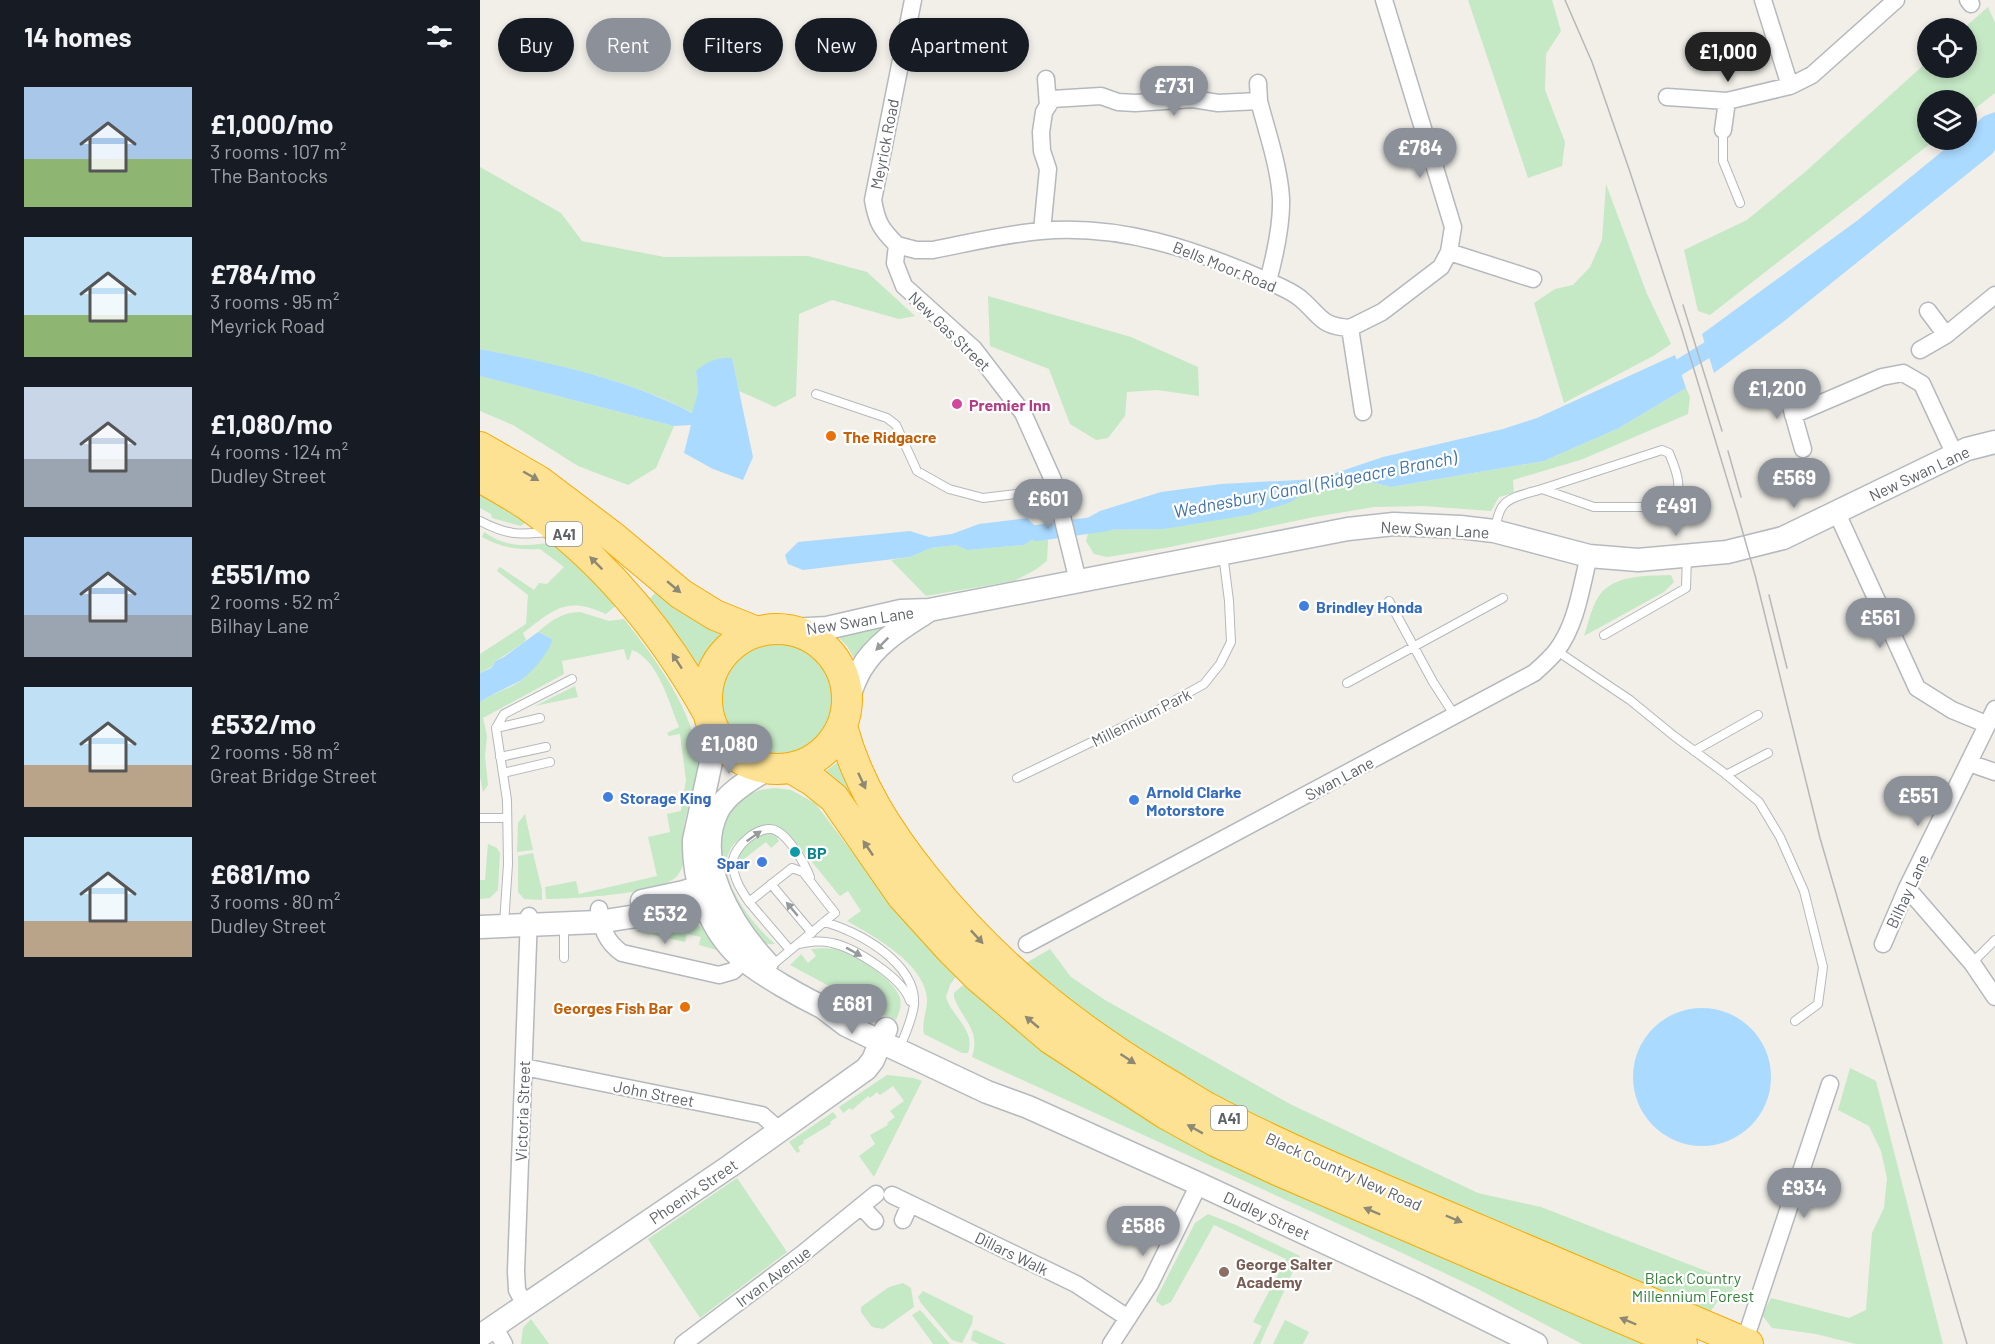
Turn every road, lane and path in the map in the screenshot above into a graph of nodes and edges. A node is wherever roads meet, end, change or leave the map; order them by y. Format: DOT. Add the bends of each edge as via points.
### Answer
graph roads {
  1 [pos="913,0"];
  2 [pos="1384,0"];
  3 [pos="1763,0"];
  4 [pos="1896,0"];
  5 [pos="1046,79"];
  6 [pos="1258,83"];
  7 [pos="1790,86"];
  8 [pos="1667,97"];
  9 [pos="1727,100"];
  10 [pos="1259,101"];
  11 [pos="1048,106"];
  12 [pos="1723,130"];
  13 [pos="1740,203"];
  14 [pos="1042,231"];
  15 [pos="897,245"];
  16 [pos="1449,252"];
  17 [pos="1533,279"];
  18 [pos="1268,281"];
  19 [pos="1995,295"];
  20 [pos="1928,311"];
  21 [pos="1350,328"];
  22 [pos="1946,334"];
  23 [pos="1920,350"];
  24 [pos="1784,382"];
  25 [pos="816,394"];
  26 [pos="1363,412"];
  27 [pos="1793,415"];
  28 [pos="1995,442"];
  29 [pos="480,447"];
  30 [pos="1803,449"];
  31 [pos="1955,455"];
  32 [pos="480,477"];
  33 [pos="1056,489"];
  34 [pos="1542,489"];
  35 [pos="1836,512"];
  36 [pos="480,521"];
  37 [pos="1494,531"];
  38 [pos="564,534"];
  39 [pos="1223,554"];
  40 [pos="1589,556"];
  41 [pos="1687,556"];
  42 [pos="1078,581"];
  43 [pos="1503,598"];
  44 [pos="1389,601"];
  45 [pos="929,610"];
  46 [pos="791,630"];
  47 [pos="757,632"];
  48 [pos="1604,635"];
  49 [pos="1413,646"];
  50 [pos="1557,651"];
  51 [pos="572,679"];
  52 [pos="1347,683"];
  53 [pos="1995,709"];
  54 [pos="844,713"];
  55 [pos="1758,715"];
  56 [pos="1455,716"];
  57 [pos="540,717"];
  58 [pos="709,717"];
  59 [pos="1986,724"];
  60 [pos="496,728"];
  61 [pos="546,747"];
  62 [pos="1694,751"];
  63 [pos="1768,753"];
  64 [pos="500,757"];
  65 [pos="550,762"];
  66 [pos="1969,764"];
  67 [pos="779,769"];
  68 [pos="1995,772"];
  69 [pos="503,773"];
  70 [pos="1726,775"];
  71 [pos="1017,778"];
  72 [pos="480,818"];
  73 [pos="507,818"];
  74 [pos="771,884"];
  75 [pos="708,885"];
  76 [pos="813,885"];
  77 [pos="1907,888"];
  78 [pos="749,902"];
  79 [pos="480,914"];
  80 [pos="600,915"];
  81 [pos="529,920"];
  82 [pos="504,921"];
  83 [pos="824,922"];
  84 [pos="564,925"];
  85 [pos="480,927"];
  86 [pos="812,933"];
  87 [pos="1995,940"];
  88 [pos="798,944"];
  89 [pos="1027,944"];
  90 [pos="1883,944"];
  91 [pos="790,950"];
  92 [pos="564,958"];
  93 [pos="758,962"];
  94 [pos="1972,963"];
  95 [pos="1995,997"];
  96 [pos="913,1011"];
  97 [pos="1795,1021"];
  98 [pos="892,1039"];
  99 [pos="524,1067"];
  100 [pos="1830,1084"];
  101 [pos="778,1130"];
  102 [pos="1199,1184"];
  103 [pos="884,1195"];
  104 [pos="910,1204"];
  105 [pos="861,1206"];
  106 [pos="903,1220"];
  107 [pos="875,1221"];
  108 [pos="525,1305"];
  109 [pos="1128,1318"];
  110 [pos="493,1335"];
  111 [pos="1746,1343"];
  112 [pos="683,1344"];
  113 [pos="1112,1344"];
  114 [pos="1536,1344"];
  115 [pos="1682,1344"];
  1 -- 15 [label="street, Meyrick Road" via="873,200 880,229"];
  2 -- 16 [label="street" via="1453,227"];
  3 -- 7 [label="street"];
  4 -- 7 [label="street" via="1812,75"];
  5 -- 11 [label="street"];
  6 -- 10 [label="street"];
  7 -- 9 [label="street"];
  8 -- 9 [label="street"];
  9 -- 12 [label="street"];
  10 -- 11 [label="street" via="1218,103 1193,99 1136,103 1101,96 1052,99"];
  10 -- 18 [label="street" via="1281,197 1275,256"];
  11 -- 14 [label="street" via="1041,132 1048,169"];
  12 -- 13 [label="lane" via="1723,161"];
  14 -- 15 [label="street, Bells Moor Road" via="933,250"];
  14 -- 18 [label="street, Bells Moor Road" via="1097,231 1151,238 1196,251"];
  15 -- 33 [label="street, New Gas Street" via="895,263 904,286 974,349 1000,381 1023,413"];
  16 -- 17 [label="street"];
  16 -- 21 [label="street" via="1441,267 1382,312"];
  18 -- 21 [label="street, Bells Moor Road" via="1300,298 1333,327"];
  19 -- 22 [label="street"];
  20 -- 22 [label="street"];
  21 -- 26 [label="street"];
  22 -- 23 [label="street"];
  24 -- 27 [label="street"];
  25 -- 33 [label="lane" via="887,418 896,425 917,471 949,489 983,498"];
  27 -- 30 [label="street"];
  27 -- 31 [label="street" via="1882,377 1903,373 1922,384"];
  28 -- 31 [label="main road, New Swan Lane"];
  29 -- 47 [label="highway, A41, one-way" via="539,481 681,594 715,615"];
  31 -- 35 [label="main road, New Swan Lane"];
  32 -- 38 [label="highway, A41" via="527,505"];
  33 -- 42 [label="street, New Gas Street"];
  34 -- 34 [label="lane" via="1662,450 1669,453 1679,490 1675,501 1667,507 1594,507"];
  34 -- 37 [label="lane" via="1509,500 1501,507"];
  35 -- 41 [label="main road, New Swan Lane" via="1783,538 1727,552"];
  35 -- 59 [label="street" via="1917,688 1952,710"];
  36 -- 38 [label="lane" via="511,534"];
  37 -- 39 [label="main road, New Swan Lane" via="1394,524 1348,529"];
  37 -- 40 [label="main road, New Swan Lane"];
  58 -- 38 [label="highway, A41, one-way" via="668,647 636,606"];
  39 -- 42 [label="main road, New Swan Lane"];
  39 -- 71 [label="lane, Millennium Park" via="1231,642 1204,684"];
  40 -- 41 [label="main road, New Swan Lane" via="1638,560"];
  40 -- 50 [label="street, Swan Lane" via="1574,616"];
  41 -- 48 [label="lane" via="1686,588"];
  42 -- 45 [label="main road, New Swan Lane"];
  43 -- 49 [label="lane"];
  44 -- 49 [label="lane"];
  45 -- 46 [label="main road, New Swan Lane" via="901,611 827,628"];
  45 -- 54 [label="main road, New Swan Lane, one-way" via="890,635 874,651 860,670"];
  46 -- 47 [label="highway"];
  46 -- 54 [label="highway" via="811,638 831,655 844,680"];
  47 -- 58 [label="highway" via="731,645 716,663 707,686"];
  49 -- 52 [label="lane"];
  49 -- 56 [label="lane"];
  50 -- 56 [label="street, Swan Lane" via="1534,673"];
  50 -- 62 [label="lane" via="1630,700"];
  51 -- 60 [label="lane" via="504,714"];
  53 -- 59 [label="street, Bilhay Lane"];
  54 -- 67 [label="highway" via="834,740 822,753 804,764"];
  54 -- 111 [label="highway, Black Country New Road / A41, one-way" via="848,750 862,784 904,851 948,907 1027,985 1127,1059 1204,1106 1268,1138"];
  55 -- 62 [label="lane"];
  56 -- 89 [label="street, Swan Lane"];
  57 -- 60 [label="lane"];
  58 -- 67 [label="highway" via="719,740 731,753 747,764"];
  58 -- 75 [label="main road, Dudley Street" via="711,762 694,840 694,861"];
  59 -- 66 [label="street, Bilhay Lane"];
  60 -- 64 [label="lane"];
  61 -- 64 [label="lane"];
  62 -- 70 [label="lane"];
  63 -- 70 [label="lane"];
  64 -- 69 [label="lane"];
  65 -- 69 [label="lane"];
  66 -- 68 [label="street"];
  66 -- 77 [label="street, Bilhay Lane"];
  67 -- 75 [label="main road, Dudley Street" via="730,795 718,810 712,830"];
  115 -- 67 [label="highway, Black Country New Road / A41, one-way" via="1267,1166 1166,1114 1100,1072 1051,1039 957,957 902,896 834,798 813,781"];
  69 -- 73 [label="lane"];
  70 -- 97 [label="lane" via="1759,802 1804,891 1823,967 1818,1004"];
  72 -- 73 [label="lane"];
  73 -- 82 [label="lane"];
  74 -- 76 [label="lane" via="792,868 803,872"];
  74 -- 78 [label="lane"];
  86 -- 74 [label="lane, one-way"];
  75 -- 80 [label="main road"];
  75 -- 93 [label="main road, Dudley Street" via="724,939"];
  78 -- 76 [label="lane, one-way" via="739,887 732,861 742,844 762,830 782,835 804,862"];
  76 -- 83 [label="lane" via="836,913"];
  77 -- 90 [label="street, Bilhay Lane"];
  77 -- 94 [label="street"];
  78 -- 91 [label="lane"];
  79 -- 82 [label="main road"];
  80 -- 81 [label="main road" via="566,913"];
  80 -- 84 [label="main road"];
  80 -- 93 [label="street" via="605,936 622,952 719,975"];
  81 -- 82 [label="main road"];
  81 -- 84 [label="main road"];
  81 -- 99 [label="street, Victoria Street"];
  82 -- 85 [label="main road"];
  83 -- 86 [label="lane"];
  83 -- 96 [label="lane" via="839,926 887,954 908,981 913,992"];
  84 -- 92 [label="lane"];
  86 -- 88 [label="lane"];
  87 -- 94 [label="lane"];
  88 -- 91 [label="lane"];
  88 -- 96 [label="lane, one-way" via="815,941 841,945 881,967 905,989"];
  91 -- 93 [label="lane"];
  93 -- 98 [label="main road, Dudley Street" via="846,1025"];
  94 -- 95 [label="street"];
  96 -- 98 [label="lane"];
  98 -- 101 [label="main road, Phoenix Street" via="866,1069"];
  98 -- 102 [label="main road, Dudley Street" via="987,1092"];
  99 -- 101 [label="street, John Street" via="762,1115"];
  99 -- 108 [label="street, Victoria Street" via="516,1271 517,1290"];
  100 -- 111 [label="street"];
  101 -- 108 [label="main road, Phoenix Street"];
  102 -- 109 [label="street" via="1150,1284"];
  102 -- 114 [label="main road, Dudley Street"];
  103 -- 104 [label="street, Dillars Walk"];
  103 -- 105 [label="street, Irvan Avenue"];
  104 -- 106 [label="street"];
  104 -- 109 [label="street, Dillars Walk" via="1076,1284"];
  105 -- 107 [label="street"];
  105 -- 112 [label="street, Irvan Avenue"];
  108 -- 110 [label="main road, Phoenix Street"];
  109 -- 113 [label="street"];
}
